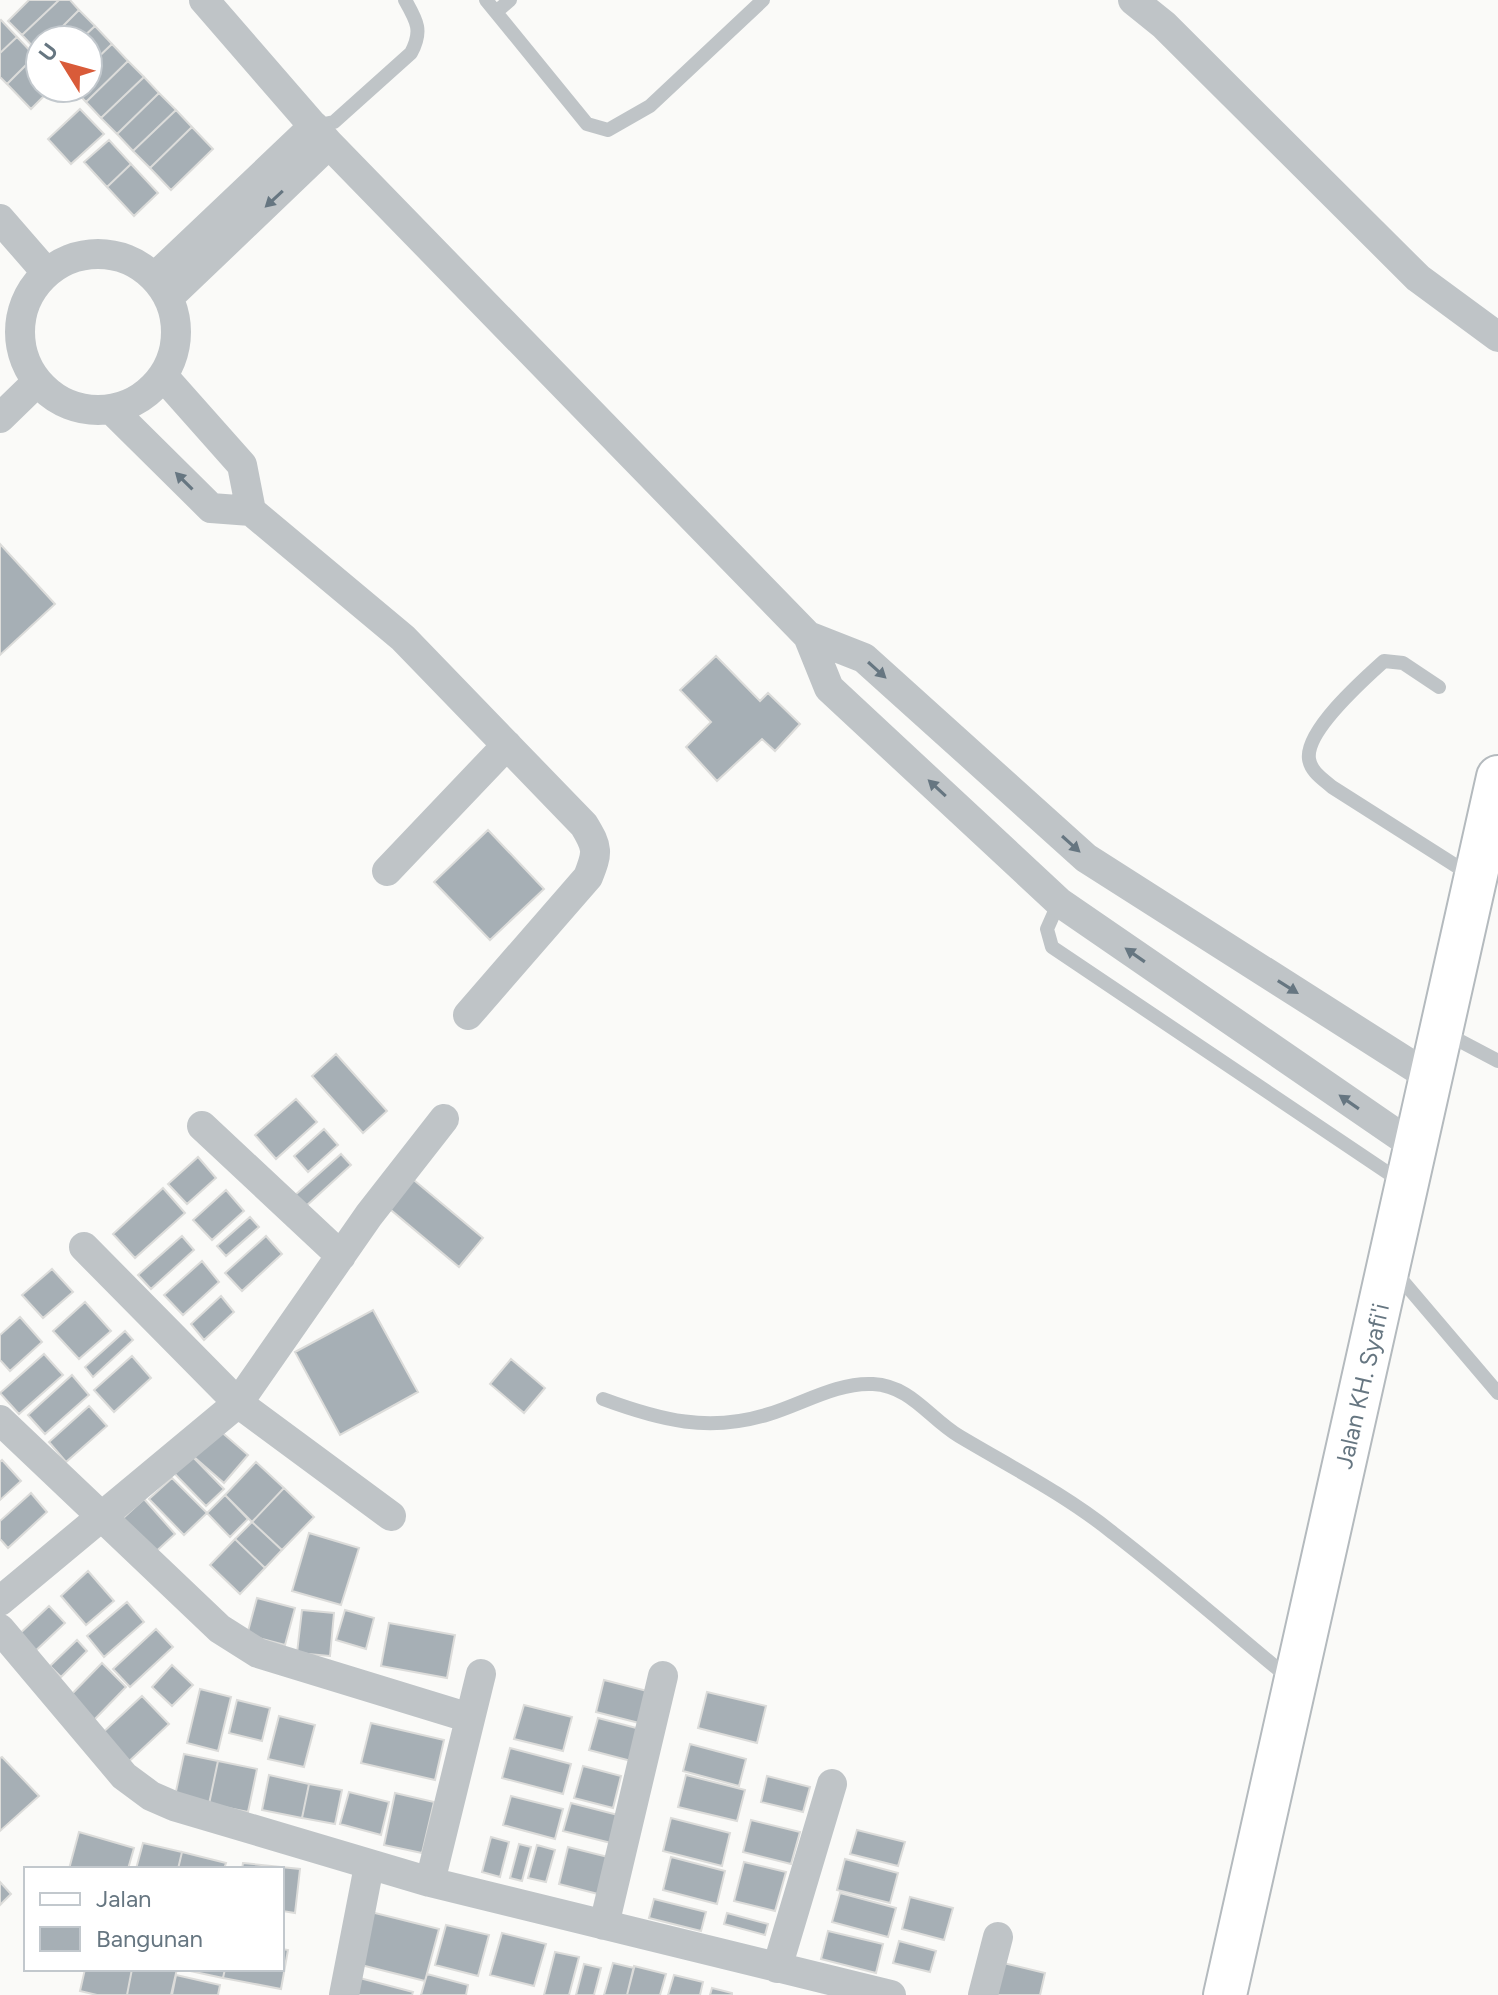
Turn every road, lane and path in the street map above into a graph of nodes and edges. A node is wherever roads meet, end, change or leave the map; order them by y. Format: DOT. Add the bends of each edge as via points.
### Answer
graph roads {
  1 [pos="204,0"];
  2 [pos="405,0"];
  3 [pos="486,0"];
  4 [pos="510,0"];
  5 [pos="763,0"];
  6 [pos="1133,0"];
  7 [pos="496,12"];
  8 [pos="326,131"];
  9 [pos="0,219"];
  10 [pos="46,272"];
  11 [pos="162,287"];
  12 [pos="1498,337"];
  13 [pos="163,376"];
  14 [pos="37,382"];
  15 [pos="111,409"];
  16 [pos="0,418"];
  17 [pos="251,511"];
  18 [pos="808,636"];
  19 [pos="1439,687"];
  20 [pos="937,724"];
  21 [pos="507,745"];
  22 [pos="906,759"];
  23 [pos="1498,777"];
  24 [pos="387,871"];
  25 [pos="1475,878"];
  26 [pos="1059,902"];
  27 [pos="468,1015"];
  28 [pos="1441,1031"];
  29 [pos="1498,1061"];
  30 [pos="1430,1077"];
  31 [pos="444,1119"];
  32 [pos="202,1126"];
  33 [pos="1410,1166"];
  34 [pos="84,1247"];
  35 [pos="341,1256"];
  36 [pos="1389,1266"];
  37 [pos="1498,1393"];
  38 [pos="603,1399"];
  39 [pos="238,1403"];
  40 [pos="0,1420"];
  41 [pos="101,1515"];
  42 [pos="391,1516"];
  43 [pos="0,1601"];
  44 [pos="0,1629"];
  45 [pos="481,1674"];
  46 [pos="663,1676"];
  47 [pos="1294,1683"];
  48 [pos="470,1718"];
  49 [pos="832,1784"];
  50 [pos="369,1866"];
  51 [pos="430,1882"];
  52 [pos="604,1925"];
  53 [pos="998,1937"];
  54 [pos="777,1968"];
  55 [pos="344,1995"];
  56 [pos="891,1995"];
  57 [pos="983,1995"];
  58 [pos="1225,1995"];
  1 -- 8 [label="street"];
  2 -- 8 [label="lane" via="416,20 418,40 411,53"];
  3 -- 7 [label="lane"];
  4 -- 7 [label="lane"];
  5 -- 7 [label="lane" via="650,106 608,130 587,124"];
  6 -- 12 [label="street" via="1418,278"];
  8 -- 11 [label="street"];
  8 -- 18 [label="street"];
  9 -- 10 [label="street"];
  10 -- 11 [label="street" via="83,254 104,253 143,267"];
  10 -- 14 [label="street" via="23,305 19,326 26,366"];
  11 -- 13 [label="street" via="175,317 176,338"];
  13 -- 15 [label="street" via="149,392"];
  13 -- 17 [label="street" via="242,465"];
  14 -- 15 [label="street" via="71,406"];
  14 -- 16 [label="street"];
  17 -- 15 [label="street, one-way" via="211,508"];
  17 -- 21 [label="street" via="403,638"];
  18 -- 20 [label="street, one-way" via="864,658"];
  18 -- 22 [label="street" via="829,688"];
  19 -- 25 [label="lane" via="1403,663 1384,661 1345,698 1314,739 1308,757 1313,771 1332,787"];
  20 -- 22 [label="street"];
  20 -- 30 [label="street, one-way" via="1086,858"];
  21 -- 24 [label="street"];
  21 -- 27 [label="street" via="584,825 596,856 588,877"];
  26 -- 22 [label="street, one-way"];
  23 -- 25 [label="main road, Jalan KH. Syafi'i"];
  25 -- 28 [label="main road, Jalan KH. Syafi'i"];
  33 -- 26 [label="street, one-way"];
  26 -- 33 [label="lane" via="1047,929 1052,947"];
  28 -- 29 [label="lane"];
  28 -- 30 [label="main road, Jalan KH. Syafi'i"];
  30 -- 33 [label="main road, Jalan KH. Syafi'i"];
  31 -- 35 [label="street"];
  32 -- 35 [label="street"];
  33 -- 36 [label="main road, Jalan KH. Syafi'i"];
  34 -- 39 [label="street"];
  35 -- 39 [label="street"];
  36 -- 37 [label="lane"];
  36 -- 47 [label="main road, Jalan KH. Syafi'i"];
  38 -- 47 [label="lane" via="651,1417 718,1423 766,1415 850,1387 896,1387 941,1423 1111,1531"];
  39 -- 41 [label="street"];
  39 -- 42 [label="street"];
  40 -- 41 [label="street"];
  41 -- 43 [label="street"];
  41 -- 48 [label="street" via="238,1642 258,1653"];
  44 -- 50 [label="street" via="138,1788 174,1806"];
  45 -- 48 [label="street"];
  46 -- 52 [label="street"];
  47 -- 58 [label="main road, Jalan KH. Syafi'i"];
  48 -- 51 [label="street"];
  49 -- 54 [label="street"];
  50 -- 51 [label="street"];
  50 -- 55 [label="street"];
  51 -- 52 [label="street"];
  52 -- 54 [label="street"];
  53 -- 57 [label="street"];
  54 -- 56 [label="street"];
}
